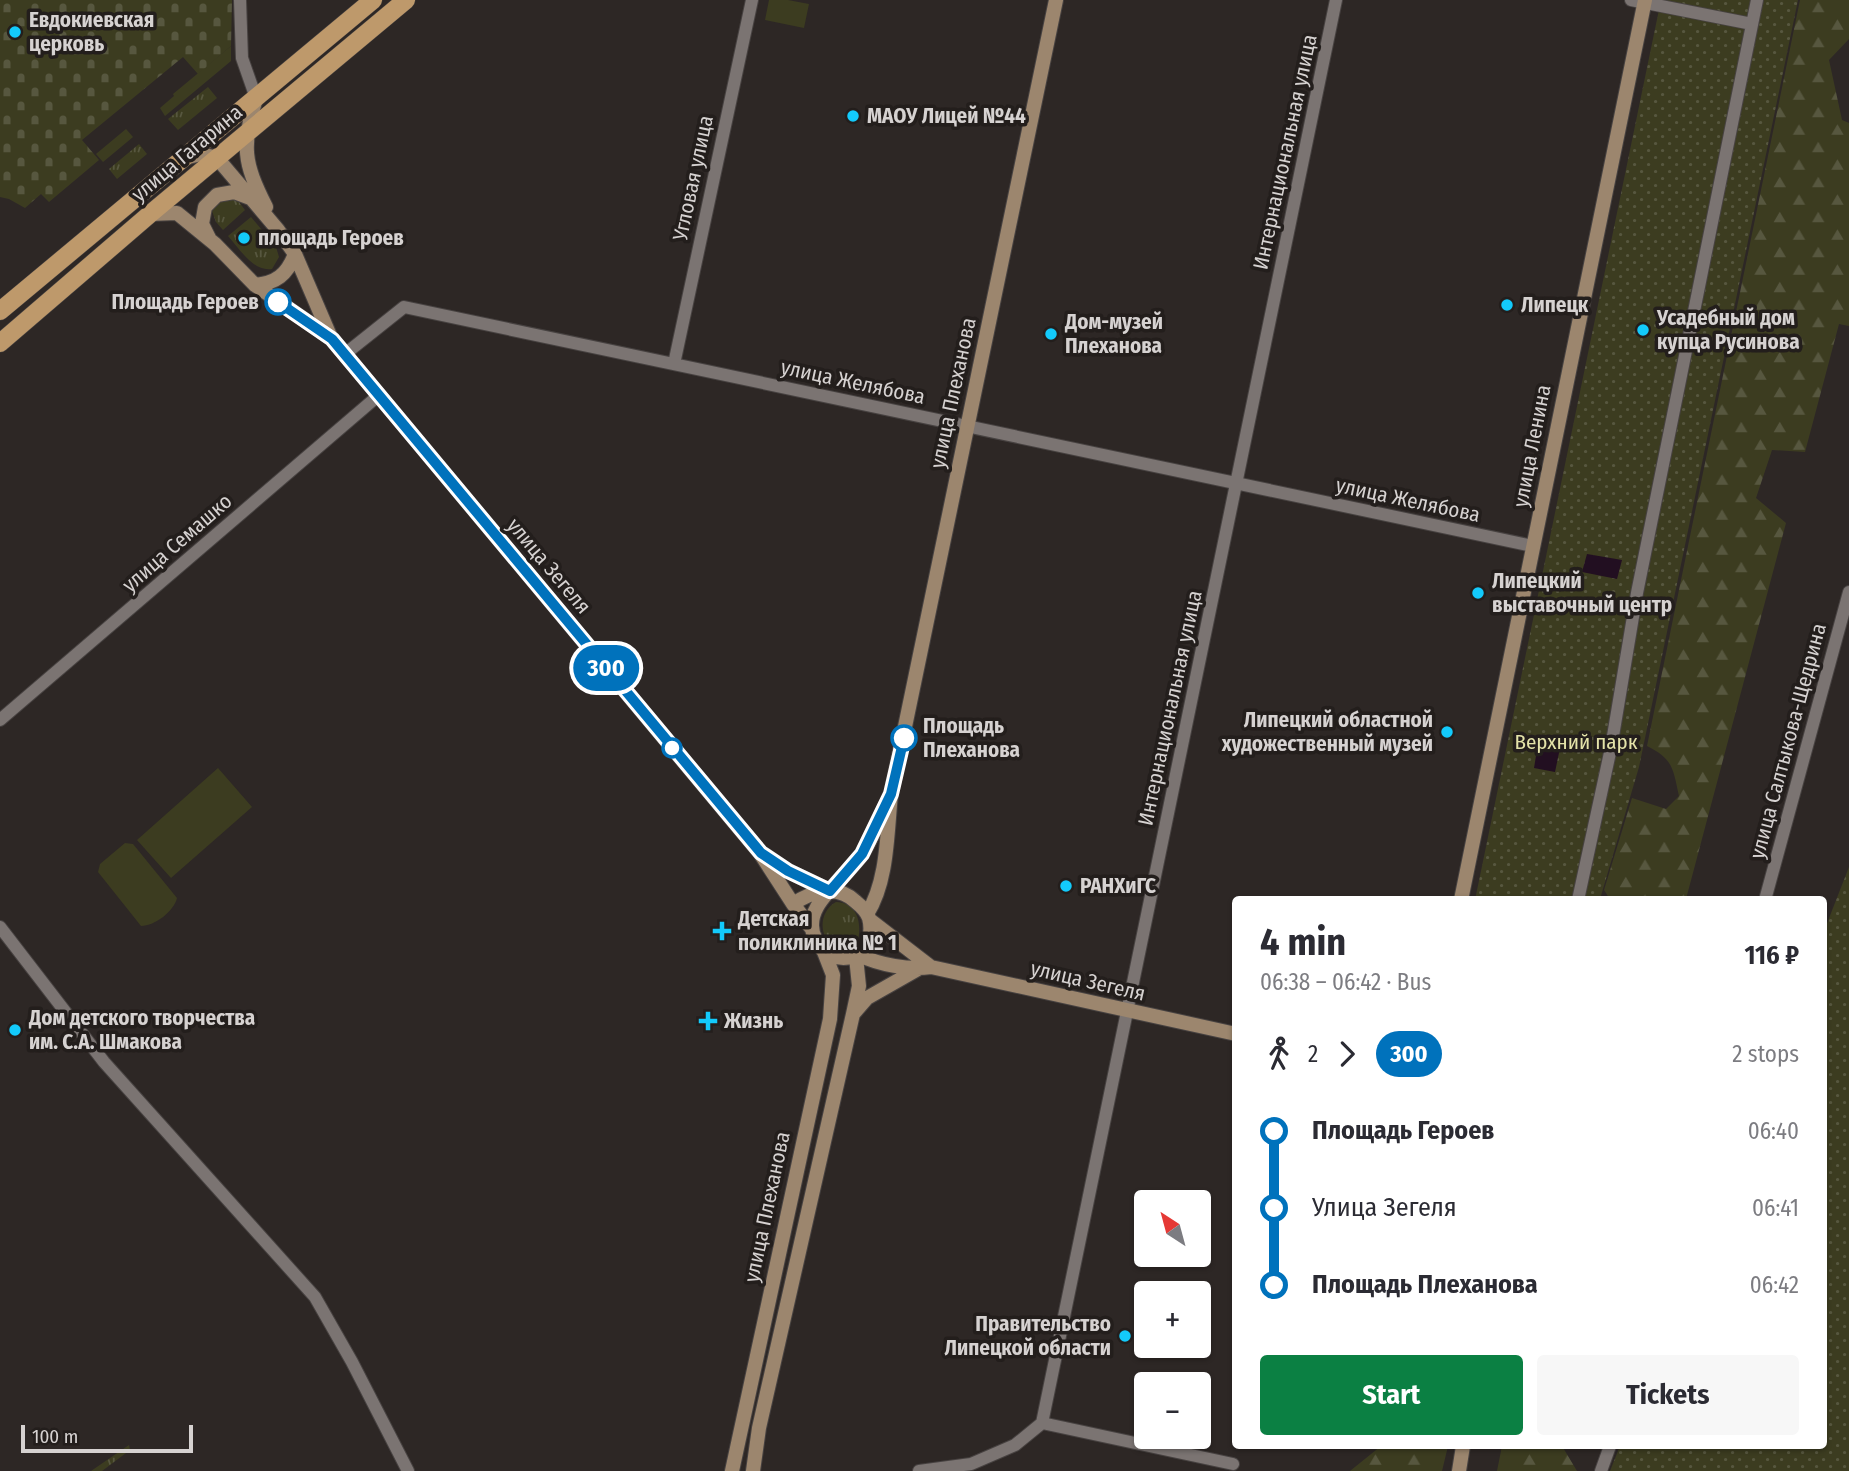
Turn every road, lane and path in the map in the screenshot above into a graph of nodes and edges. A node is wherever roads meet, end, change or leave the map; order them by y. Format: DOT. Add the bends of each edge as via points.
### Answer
graph roads {
  1 [pos="240,0"];
  2 [pos="373,0"];
  3 [pos="406,0"];
  4 [pos="752,0"];
  5 [pos="1056,0"];
  6 [pos="1336,0"];
  7 [pos="1757,0"];
  8 [pos="1640,1"];
  9 [pos="1752,24"];
  10 [pos="256,98"];
  11 [pos="246,134"];
  12 [pos="217,158"];
  13 [pos="180,159"];
  14 [pos="251,198"];
  15 [pos="150,214"];
  16 [pos="278,230"];
  17 [pos="209,239"];
  18 [pos="295,254"];
  19 [pos="255,285"];
  20 [pos="0,311"];
  21 [pos="332,339"];
  22 [pos="0,343"];
  23 [pos="345,354"];
  24 [pos="674,364"];
  25 [pos="379,395"];
  26 [pos="968,426"];
  27 [pos="1236,483"];
  28 [pos="1534,546"];
  29 [pos="1849,592"];
  30 [pos="0,720"];
  31 [pos="891,794"];
  32 [pos="761,853"];
  33 [pos="830,891"];
  34 [pos="1462,896"];
  35 [pos="1578,896"];
  36 [pos="1766,896"];
  37 [pos="793,904"];
  38 [pos="868,917"];
  39 [pos="0,928"];
  40 [pos="812,929"];
  41 [pos="824,952"];
  42 [pos="857,956"];
  43 [pos="925,968"];
  44 [pos="1127,1012"];
  45 [pos="853,1014"];
  46 [pos="1232,1033"];
  47 [pos="1041,1423"];
  48 [pos="1463,1449"];
  49 [pos="1609,1449"];
  50 [pos="1233,1464"];
  51 [pos="408,1471"];
  52 [pos="732,1471"];
  53 [pos="753,1471"];
  54 [pos="919,1471"];
  55 [pos="1459,1471"];
  56 [pos="1601,1471"];
  1 -- 10 [label="street" via="242,58"];
  2 -- 10 [label="main road, улица Гагарина"];
  3 -- 11 [label="main road, улица Гагарина"];
  4 -- 24 [label="street, Угловая улица"];
  5 -- 26 [label="main road, улица Плеханова"];
  6 -- 27 [label="street, Интернациональная улица"];
  7 -- 9 [label="street"];
  8 -- 9 [label="street"];
  8 -- 28 [label="main road, улица Ленина"];
  9 -- 35 [label="street"];
  10 -- 11 [label="main road"];
  10 -- 13 [label="main road, улица Гагарина"];
  11 -- 12 [label="main road, улица Гагарина"];
  11 -- 16 [label="main road" via="251,177"];
  12 -- 13 [label="main road"];
  12 -- 14 [label="main road"];
  12 -- 15 [label="main road, улица Гагарина"];
  13 -- 20 [label="main road, улица Гагарина"];
  14 -- 16 [label="main road"];
  14 -- 17 [label="main road" via="234,192 217,195 205,207 202,224"];
  15 -- 17 [label="main road" via="177,213"];
  15 -- 22 [label="main road, улица Гагарина"];
  16 -- 18 [label="main road"];
  17 -- 19 [label="main road"];
  18 -- 19 [label="main road" via="281,278"];
  18 -- 21 [label="main road"];
  19 -- 21 [label="main road"];
  21 -- 23 [label="main road, улица Зегеля"];
  23 -- 24 [label="street, улица Желябова" via="404,307"];
  23 -- 25 [label="main road, улица Зегеля"];
  24 -- 26 [label="street, улица Желябова"];
  25 -- 30 [label="street, улица Семашко"];
  25 -- 32 [label="main road, улица Зегеля"];
  26 -- 27 [label="street, улица Желябова"];
  26 -- 31 [label="main road, улица Плеханова"];
  27 -- 28 [label="street, улица Желябова"];
  27 -- 44 [label="street, Интернациональная улица"];
  28 -- 34 [label="main road, улица Ленина"];
  29 -- 36 [label="street, улица Салтыкова-Щедрина"];
  31 -- 33 [label="main road, улица Плеханова" via="862,854"];
  31 -- 38 [label="main road, улица Плеханова" via="879,881"];
  32 -- 33 [label="main road, улица Зегеля"];
  32 -- 37 [label="main road, улица Зегеля"];
  33 -- 37 [label="main road"];
  33 -- 38 [label="main road" via="847,894"];
  33 -- 40 [label="main road" via="814,909"];
  37 -- 40 [label="main road, улица Зегеля"];
  38 -- 42 [label="main road" via="866,946"];
  38 -- 43 [label="main road, улица Зегеля"];
  39 -- 51 [label="street" via="104,1062 315,1297"];
  40 -- 41 [label="main road"];
  41 -- 42 [label="main road" via="845,959"];
  41 -- 52 [label="main road, улица Плеханова" via="833,975 830,1019"];
  42 -- 43 [label="main road, улица Зегеля"];
  42 -- 45 [label="main road, улица Плеханова" via="859,986"];
  43 -- 44 [label="main road, улица Зегеля"];
  43 -- 45 [label="main road" via="867,998"];
  44 -- 46 [label="main road, улица Зегеля"];
  44 -- 47 [label="street, Интернациональная улица"];
  45 -- 53 [label="main road, улица Плеханова"];
  47 -- 50 [label="street"];
  47 -- 54 [label="street" via="1015,1445 971,1464"];
  48 -- 55 [label="main road"];
  49 -- 56 [label="street"];
}
